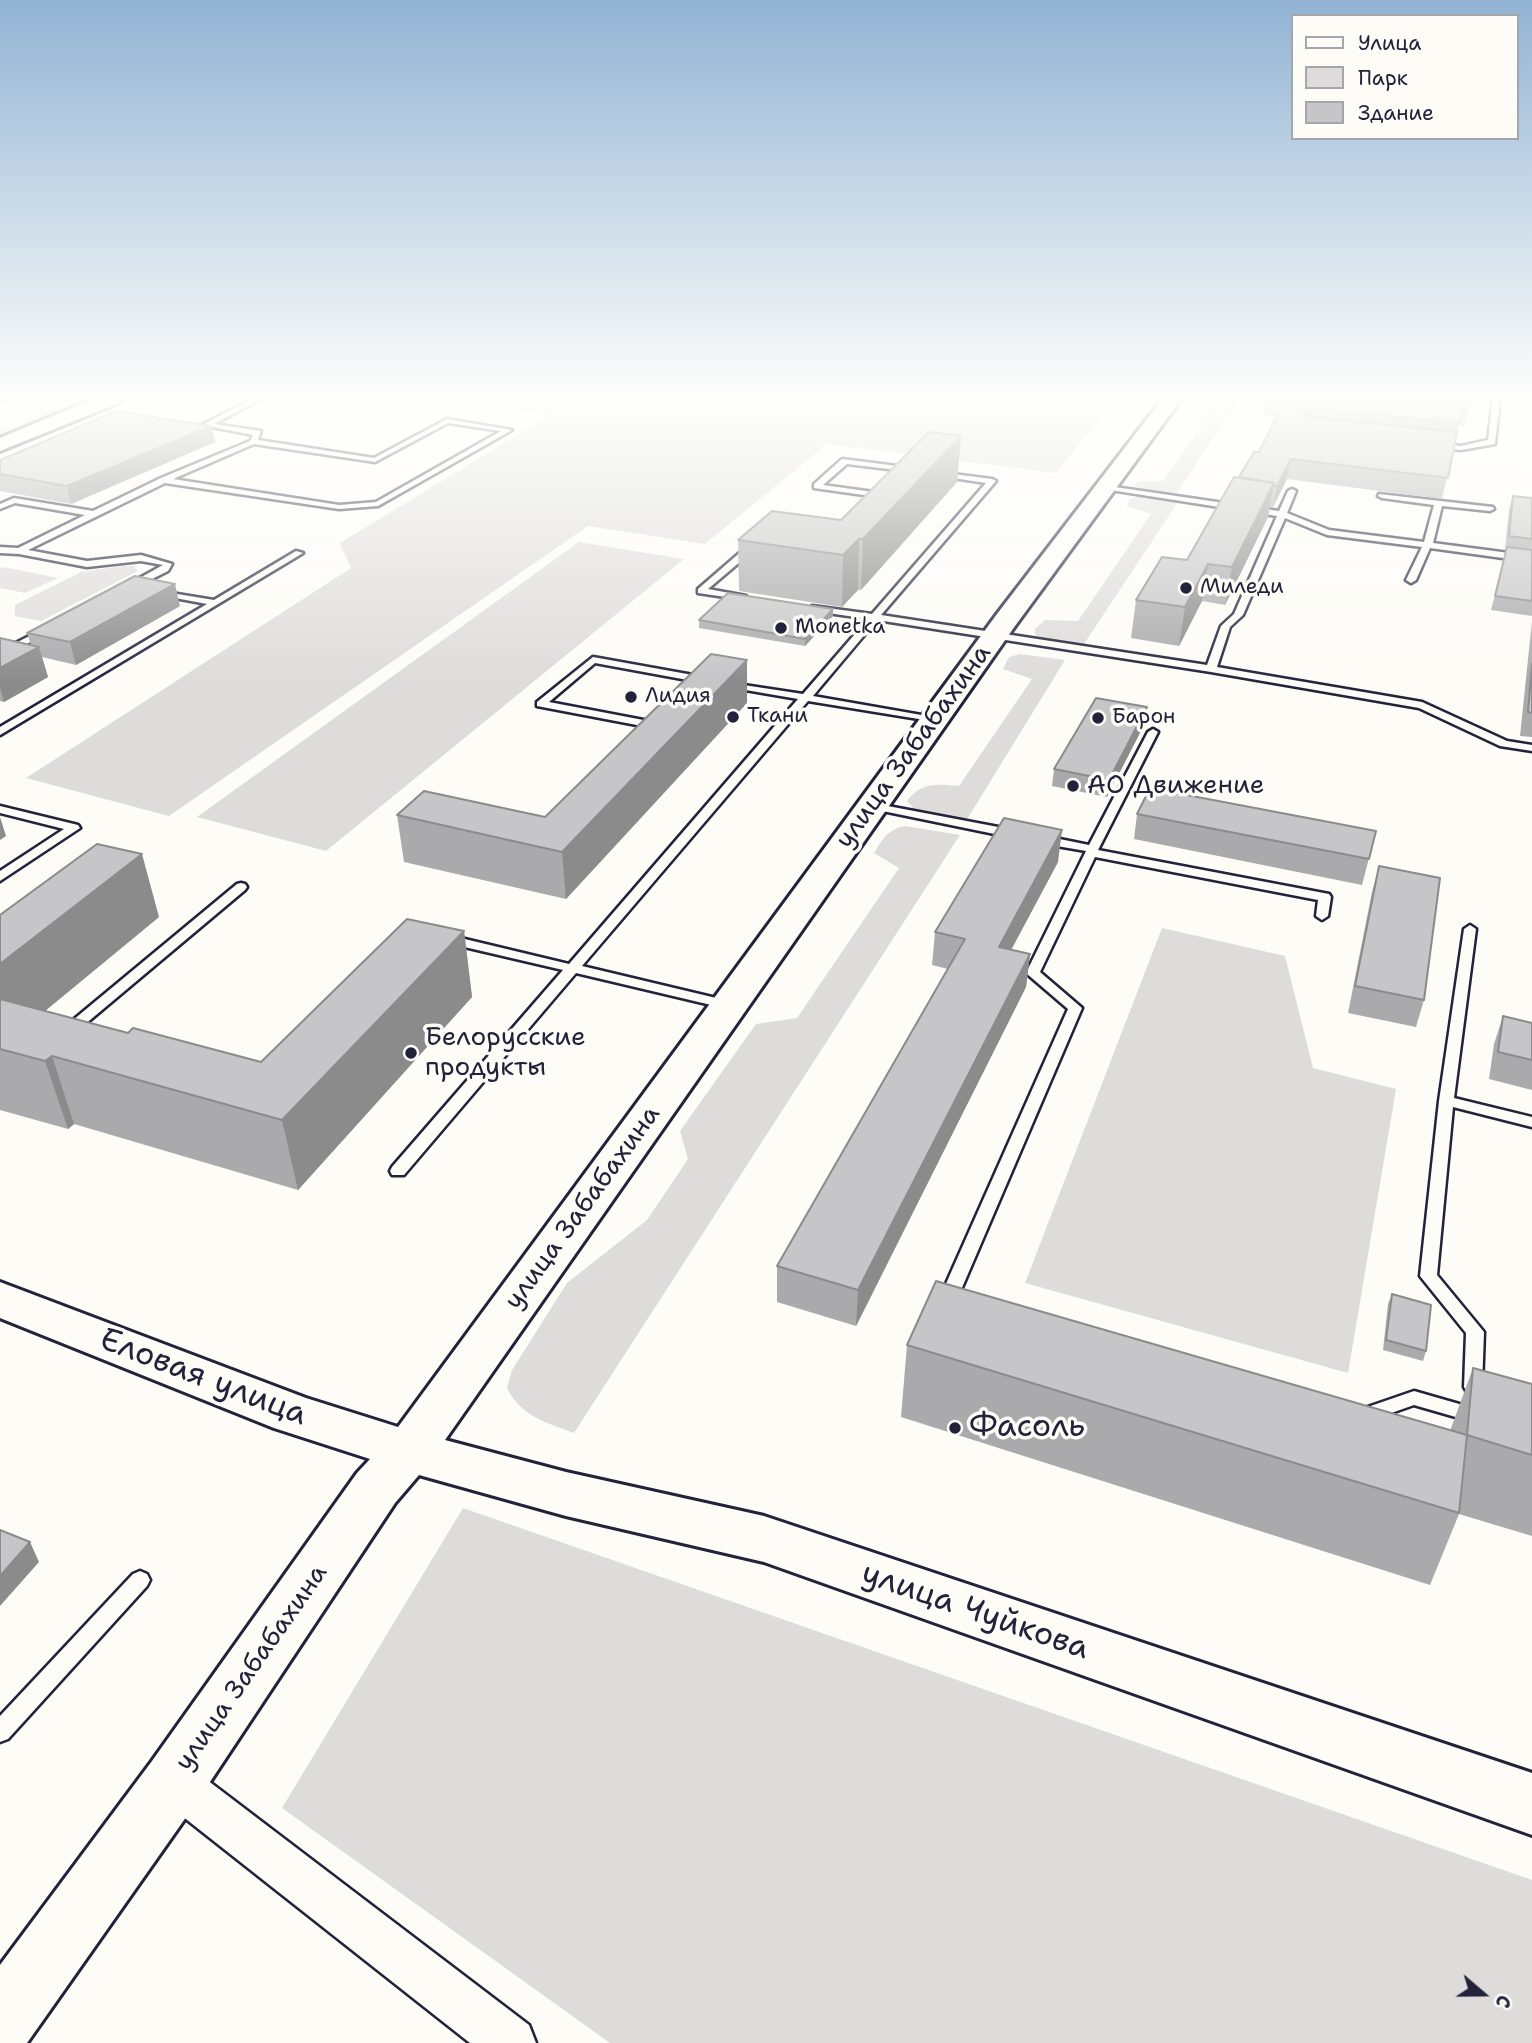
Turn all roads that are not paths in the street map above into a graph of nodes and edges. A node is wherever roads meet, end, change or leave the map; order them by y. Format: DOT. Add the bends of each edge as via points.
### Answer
graph roads {
  1 [pos="137,493"];
  2 [pos="250,493"];
  3 [pos="398,493"];
  4 [pos="868,493"];
  5 [pos="981,493"];
  6 [pos="1099,493"];
  7 [pos="1146,493"];
  8 [pos="1291,493"];
  9 [pos="1382,496"];
  10 [pos="1439,503"];
  11 [pos="0,507"];
  12 [pos="884,507"];
  13 [pos="1490,509"];
  14 [pos="94,514"];
  15 [pos="1283,514"];
  16 [pos="1428,544"];
  17 [pos="0,550"];
  18 [pos="19,551"];
  19 [pos="299,553"];
  20 [pos="760,554"];
  21 [pos="1532,559"];
  22 [pos="1411,580"];
  23 [pos="130,587"];
  24 [pos="142,589"];
  25 [pos="154,592"];
  26 [pos="118,593"];
  27 [pos="754,599"];
  28 [pos="215,603"];
  29 [pos="807,607"];
  30 [pos="873,617"];
  31 [pos="59,624"];
  32 [pos="993,637"];
  33 [pos="0,654"];
  34 [pos="1210,669"];
  35 [pos="804,698"];
  36 [pos="933,720"];
  37 [pos="0,732"];
  38 [pos="1153,732"];
  39 [pos="629,744"];
  40 [pos="1532,748"];
  41 [pos="872,807"];
  42 [pos="0,809"];
  43 [pos="1093,851"];
  44 [pos="0,877"];
  45 [pos="241,887"];
  46 [pos="1322,916"];
  47 [pos="1470,929"];
  48 [pos="432,935"];
  49 [pos="572,968"];
  50 [pos="730,1005"];
  51 [pos="75,1040"];
  52 [pos="1446,1101"];
  53 [pos="1532,1122"];
  54 [pos="398,1171"];
  55 [pos="0,1299"];
  56 [pos="939,1321"];
  57 [pos="1353,1420"];
  58 [pos="409,1451"];
  59 [pos="139,1580"];
  60 [pos="0,1732"];
  61 [pos="174,1782"];
  62 [pos="1532,1804"];
  63 [pos="0,2022"];
  64 [pos="511,2043"];
  1 -- 14 [label="lane"];
  2 -- 3 [label="lane" via="339,507 379,504"];
  4 -- 12 [label="lane" via="894,497"];
  5 -- 30 [label="lane"];
  6 -- 32 [label="street, улица Забабахина"];
  7 -- 15 [label="lane"];
  8 -- 15 [label="lane"];
  9 -- 10 [label="lane"];
  10 -- 13 [label="lane"];
  10 -- 16 [label="lane"];
  11 -- 14 [label="lane" via="14,500"];
  14 -- 18 [label="lane"];
  15 -- 16 [label="lane" via="1327,532"];
  15 -- 34 [label="lane" via="1238,615 1226,626"];
  16 -- 21 [label="lane"];
  16 -- 22 [label="lane"];
  17 -- 18 [label="lane"];
  18 -- 23 [label="lane" via="87,564 141,558 167,564"];
  19 -- 28 [label="lane"];
  20 -- 27 [label="lane" via="746,552 701,592"];
  23 -- 24 [label="lane"];
  23 -- 26 [label="lane"];
  25 -- 28 [label="lane"];
  28 -- 37 [label="lane"];
  29 -- 30 [label="lane"];
  30 -- 32 [label="lane"];
  30 -- 35 [label="lane"];
  31 -- 33 [label="lane"];
  32 -- 34 [label="lane"];
  32 -- 36 [label="street, улица Забабахина"];
  34 -- 40 [label="lane" via="1422,705 1504,744"];
  35 -- 36 [label="lane"];
  35 -- 39 [label="lane" via="593,660 541,704 650,724"];
  35 -- 49 [label="lane"];
  36 -- 41 [label="street, улица Забабахина"];
  38 -- 43 [label="lane"];
  41 -- 43 [label="lane"];
  41 -- 50 [label="street, улица Забабахина"];
  42 -- 44 [label="lane" via="74,828"];
  43 -- 46 [label="lane" via="1325,897"];
  43 -- 56 [label="lane" via="1033,973 1074,1008"];
  45 -- 51 [label="lane" via="62,1036"];
  47 -- 52 [label="lane"];
  48 -- 49 [label="lane"];
  49 -- 50 [label="lane"];
  49 -- 54 [label="lane"];
  50 -- 58 [label="street, улица Забабахина"];
  52 -- 53 [label="lane"];
  52 -- 57 [label="lane" via="1428,1276 1475,1332 1477,1416 1414,1398"];
  55 -- 58 [label="street, Еловая улица" via="292,1414"];
  58 -- 61 [label="street, улица Забабахина" via="376,1488"];
  58 -- 62 [label="street, улица Чуйкова" via="566,1494 764,1539"];
  59 -- 60 [label="lane"];
  61 -- 63 [label="street, улица Забабахина"];
  61 -- 64 [label="street"];
}
